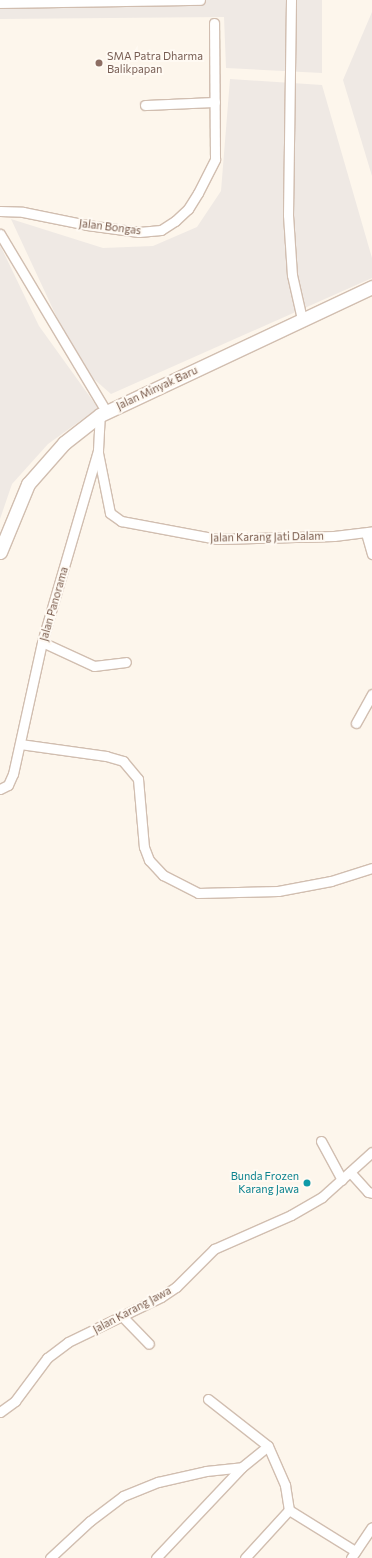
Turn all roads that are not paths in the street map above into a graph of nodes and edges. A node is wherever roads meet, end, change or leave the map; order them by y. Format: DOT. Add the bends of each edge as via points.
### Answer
graph roads {
  1 [pos="200,0"];
  2 [pos="291,0"];
  3 [pos="71,1"];
  4 [pos="0,3"];
  5 [pos="214,23"];
  6 [pos="215,102"];
  7 [pos="145,105"];
  8 [pos="0,211"];
  9 [pos="0,234"];
  10 [pos="372,287"];
  11 [pos="302,319"];
  12 [pos="103,413"];
  13 [pos="98,450"];
  14 [pos="369,532"];
  15 [pos="0,552"];
  16 [pos="372,554"];
  17 [pos="42,642"];
  18 [pos="126,662"];
  19 [pos="372,694"];
  20 [pos="356,723"];
  21 [pos="20,744"];
  22 [pos="0,789"];
  23 [pos="372,868"];
  24 [pos="321,1141"];
  25 [pos="372,1152"];
  26 [pos="350,1172"];
  27 [pos="342,1180"];
  28 [pos="372,1193"];
  29 [pos="123,1317"];
  30 [pos="149,1344"];
  31 [pos="208,1399"];
  32 [pos="0,1412"];
  33 [pos="268,1446"];
  34 [pos="242,1467"];
  35 [pos="289,1510"];
  36 [pos="372,1527"];
  37 [pos="353,1555"];
  38 [pos="50,1558"];
  39 [pos="156,1558"];
  40 [pos="245,1558"];
  1 -- 3 [label="street"];
  2 -- 11 [label="street" via="288,215 292,275"];
  3 -- 4 [label="street"];
  5 -- 6 [label="street, Jalan Bongas"];
  6 -- 7 [label="street"];
  6 -- 8 [label="street, Jalan Bongas" via="215,159 208,177 188,209 160,230 139,232 23,212"];
  9 -- 12 [label="street"];
  10 -- 11 [label="main road, Jalan Minyak Baru"];
  11 -- 12 [label="main road, Jalan Minyak Baru"];
  12 -- 13 [label="street, Jalan Panorama"];
  12 -- 15 [label="main road, Jalan Minyak Baru" via="64,443 28,484"];
  13 -- 14 [label="street, Jalan Karang Jati Dalam" via="110,514 121,521 217,539"];
  13 -- 17 [label="street, Jalan Panorama"];
  14 -- 16 [label="street"];
  17 -- 18 [label="street" via="94,666"];
  17 -- 21 [label="street, Jalan Panorama"];
  19 -- 20 [label="street"];
  21 -- 22 [label="street, Jalan Panorama" via="13,774 8,785"];
  21 -- 23 [label="street" via="106,756 123,761 138,779 144,847 149,860 162,875 198,893 278,891 332,881"];
  24 -- 27 [label="street"];
  25 -- 26 [label="street, Jalan Karang Jawa"];
  26 -- 27 [label="street, Jalan Karang Jawa"];
  26 -- 28 [label="street" via="368,1192"];
  27 -- 29 [label="street, Jalan Karang Jawa" via="322,1197 291,1215 214,1249 176,1286"];
  29 -- 30 [label="street"];
  29 -- 32 [label="street, Jalan Karang Jawa" via="68,1342 57,1350 35,1371 16,1401"];
  31 -- 33 [label="street"];
  33 -- 34 [label="street"];
  33 -- 35 [label="street" via="286,1485"];
  34 -- 38 [label="street" via="206,1471 165,1480 123,1496 90,1521"];
  34 -- 39 [label="street"];
  35 -- 37 [label="street"];
  35 -- 40 [label="street"];
  36 -- 37 [label="street"];
}
